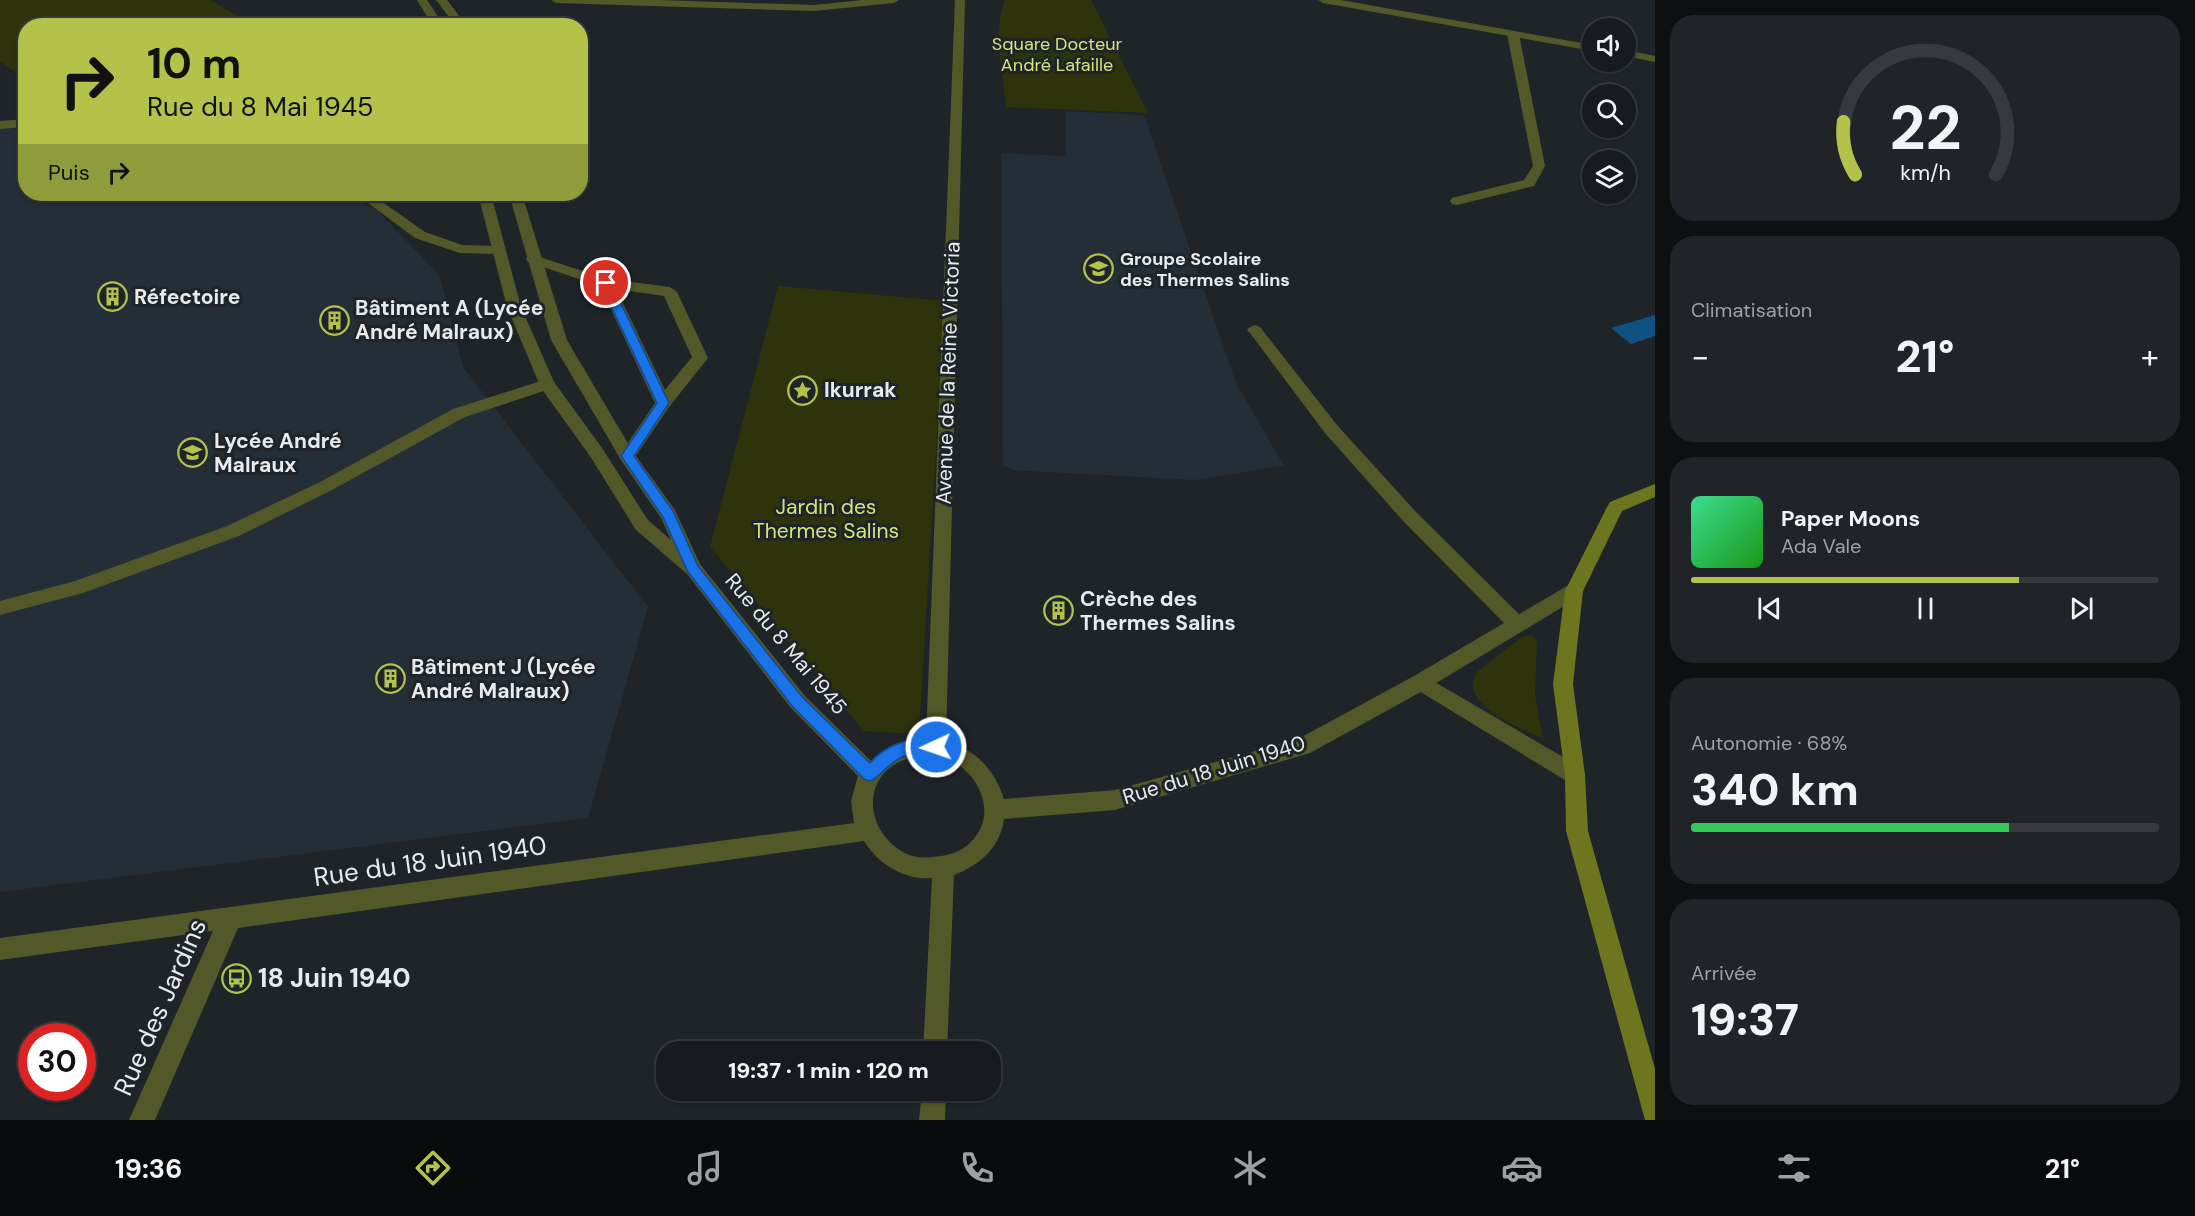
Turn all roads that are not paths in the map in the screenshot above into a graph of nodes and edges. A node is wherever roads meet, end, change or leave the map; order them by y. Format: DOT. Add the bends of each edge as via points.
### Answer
graph roads {
  1 [pos="423,0"];
  2 [pos="441,0"];
  3 [pos="556,0"];
  4 [pos="894,0"];
  5 [pos="960,0"];
  6 [pos="1323,0"];
  7 [pos="434,18"];
  8 [pos="456,18"];
  9 [pos="1514,34"];
  10 [pos="1582,46"];
  11 [pos="1636,56"];
  12 [pos="1655,59"];
  13 [pos="18,124"];
  14 [pos="0,125"];
  15 [pos="373,201"];
  16 [pos="486,201"];
  17 [pos="517,201"];
  18 [pos="1457,201"];
  19 [pos="497,250"];
  20 [pos="533,259"];
  21 [pos="606,283"];
  22 [pos="1255,330"];
  23 [pos="547,384"];
  24 [pos="663,403"];
  25 [pos="627,456"];
  26 [pos="1655,490"];
  27 [pos="693,568"];
  28 [pos="1574,591"];
  29 [pos="0,608"];
  30 [pos="1517,624"];
  31 [pos="1421,682"];
  32 [pos="936,747"];
  33 [pos="870,774"];
  34 [pos="1575,775"];
  35 [pos="994,810"];
  36 [pos="867,831"];
  37 [pos="943,868"];
  38 [pos="231,917"];
  39 [pos="0,949"];
  40 [pos="935,1041"];
  41 [pos="933,1101"];
  42 [pos="1655,1113"];
  43 [pos="142,1120"];
  44 [pos="932,1120"];
  1 -- 7 [label="street"];
  2 -- 8 [label="street"];
  3 -- 4 [label="street" via="814,8"];
  5 -- 32 [label="street, Avenue de la Reine Victoria"];
  6 -- 9 [label="street"];
  9 -- 10 [label="street"];
  9 -- 18 [label="street" via="1539,166 1529,183"];
  11 -- 12 [label="street"];
  13 -- 14 [label="street"];
  15 -- 19 [label="street" via="420,235 460,249"];
  16 -- 19 [label="street, Rue du 8 Mai 1945"];
  17 -- 20 [label="street, Rue du 8 Mai 1945"];
  19 -- 23 [label="street, Rue du 8 Mai 1945" via="513,307"];
  20 -- 21 [label="street"];
  20 -- 25 [label="street, Rue du 8 Mai 1945" via="559,340"];
  21 -- 24 [label="street"];
  21 -- 24 [label="street" via="670,292 700,358"];
  22 -- 30 [label="street" via="1339,437 1410,517"];
  23 -- 27 [label="street, Rue du 8 Mai 1945" via="642,525"];
  23 -- 29 [label="street" via="459,413 326,486 233,531 77,588"];
  24 -- 25 [label="street"];
  25 -- 27 [label="street, Rue du 8 Mai 1945" via="669,515"];
  26 -- 28 [label="main road" via="1616,507"];
  27 -- 33 [label="street, Rue du 8 Mai 1945" via="798,702"];
  28 -- 30 [label="street, Rue du 18 Juin 1940"];
  28 -- 34 [label="main road" via="1563,684"];
  30 -- 31 [label="street, Rue du 18 Juin 1940"];
  31 -- 34 [label="street"];
  31 -- 35 [label="street, Rue du 18 Juin 1940" via="1303,747 1114,800"];
  32 -- 33 [label="street" via="898,750"];
  32 -- 35 [label="street" via="955,752 983,776 992,792"];
  33 -- 36 [label="street" via="862,791 861,811"];
  34 -- 42 [label="main road" via="1577,831"];
  35 -- 37 [label="street" via="992,830 981,847 964,861"];
  36 -- 37 [label="street" via="880,849 899,861 921,868"];
  36 -- 38 [label="street, Rue du 18 Juin 1940"];
  37 -- 40 [label="street"];
  38 -- 39 [label="street, Rue du 18 Juin 1940"];
  38 -- 43 [label="street, Rue des Jardins"];
  41 -- 44 [label="street"];
}
